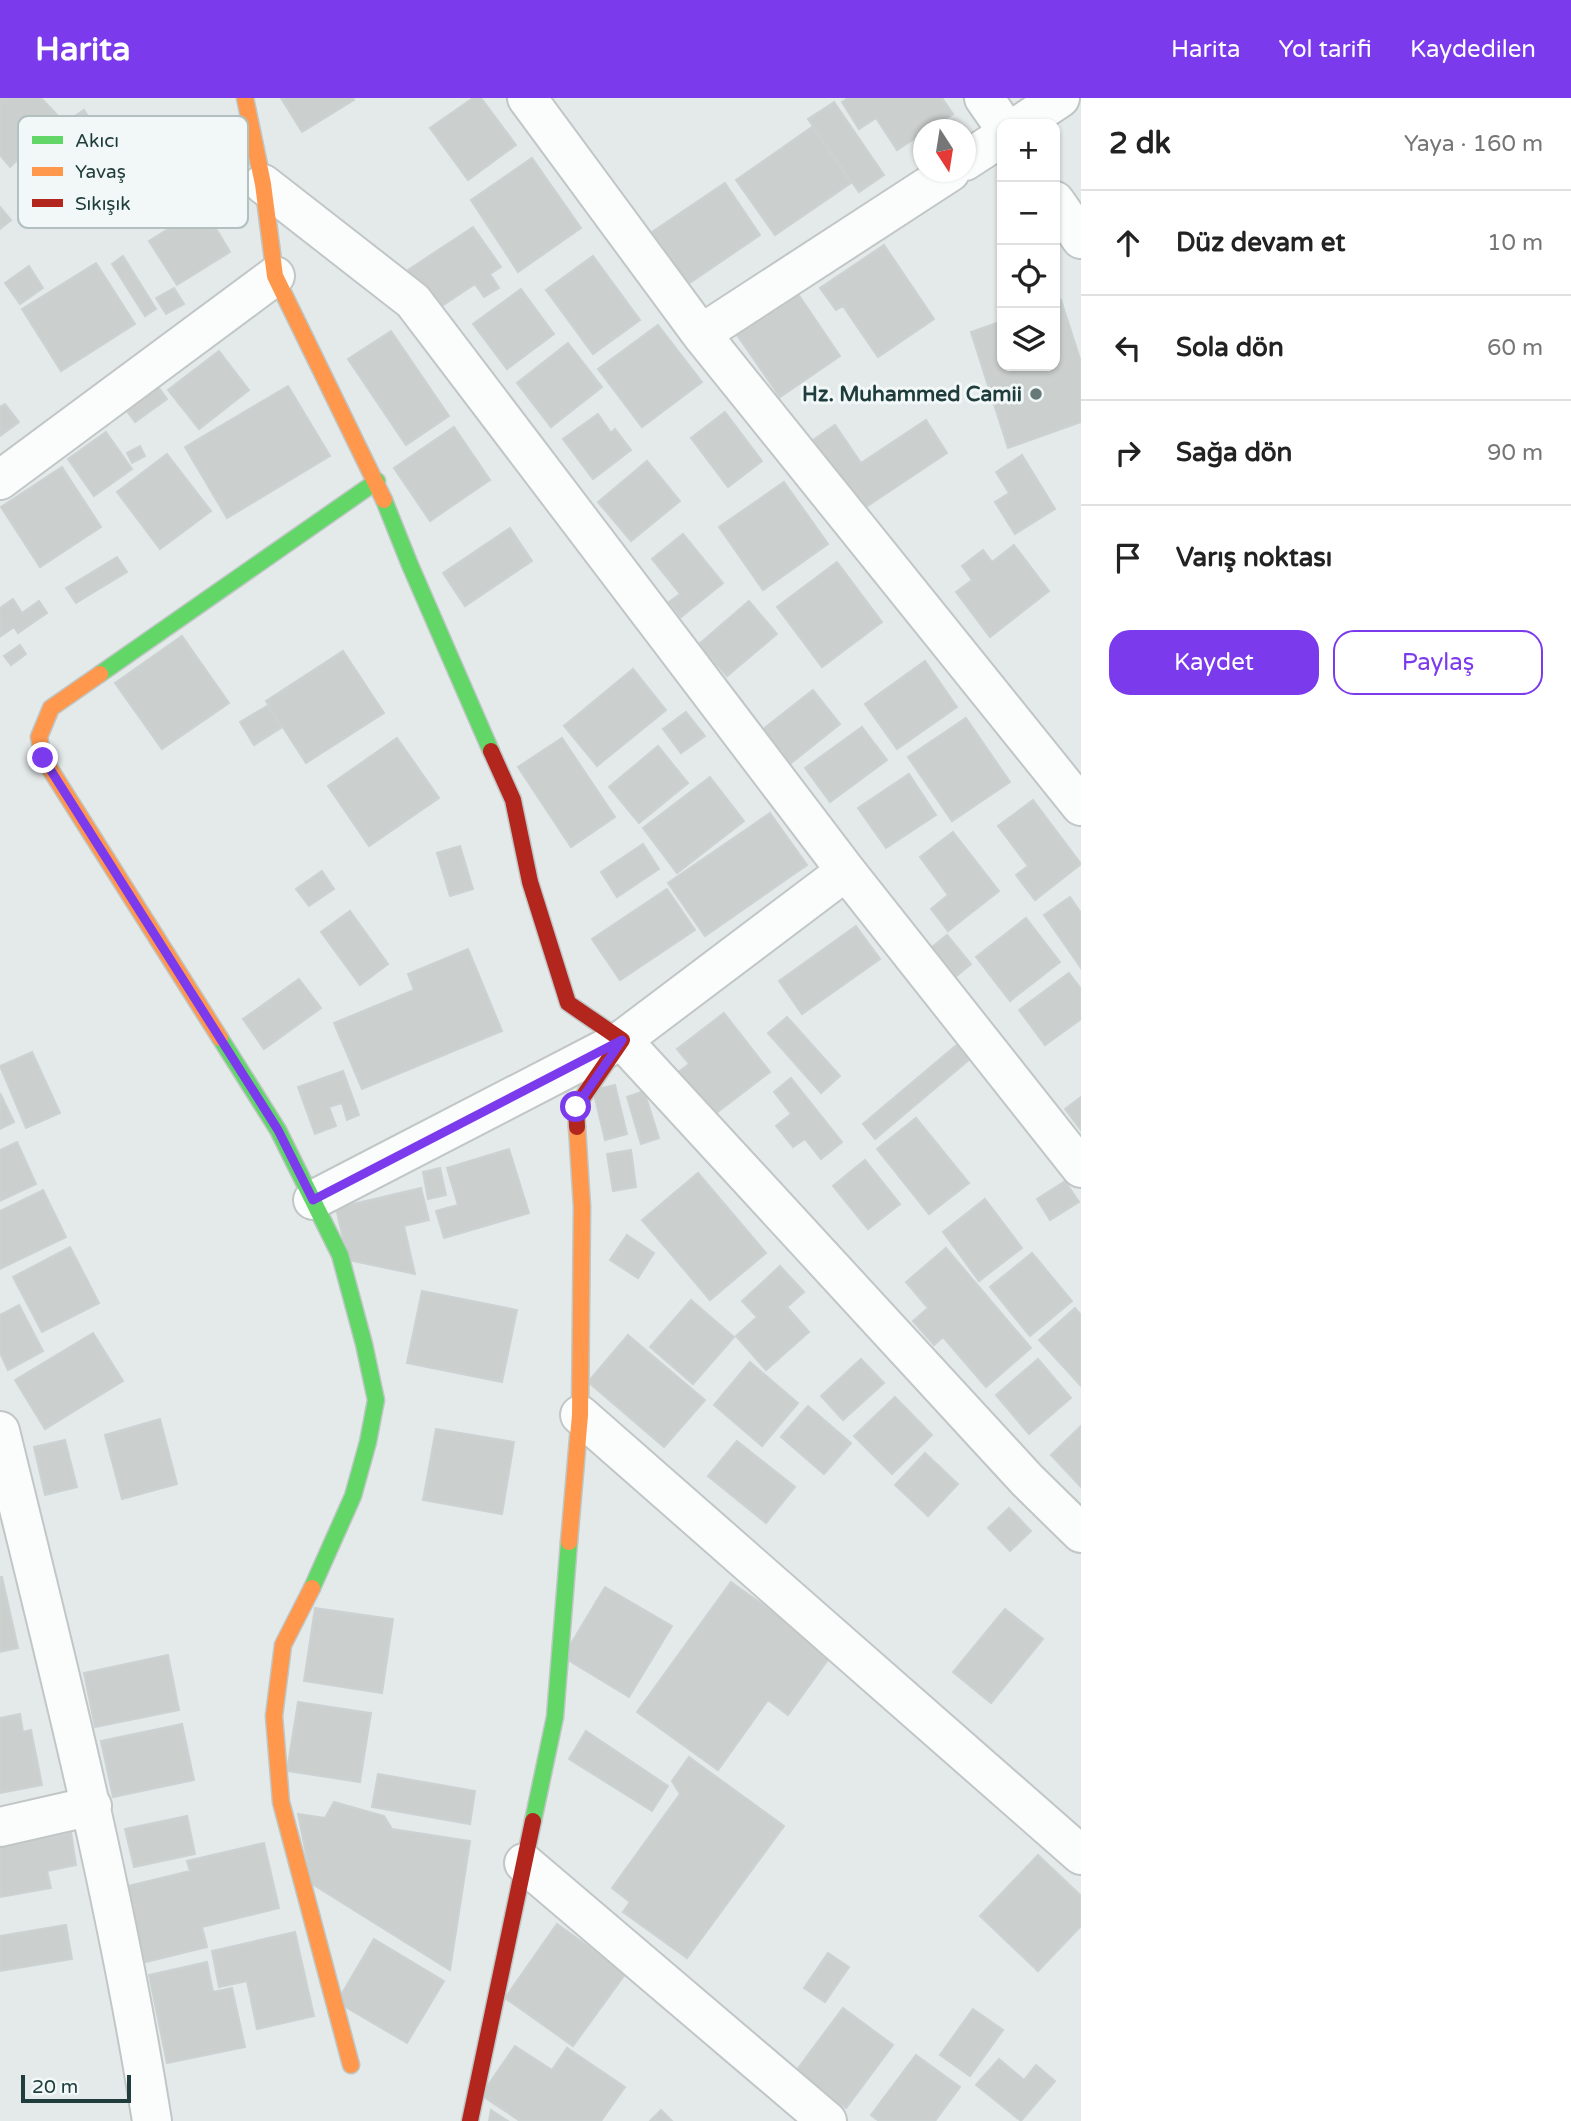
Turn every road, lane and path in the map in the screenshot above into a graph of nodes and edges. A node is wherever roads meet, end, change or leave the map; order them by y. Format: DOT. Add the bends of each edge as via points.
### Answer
graph roads {
  1 [pos="246,98"];
  2 [pos="527,98"];
  3 [pos="984,98"];
  4 [pos="1060,98"];
  5 [pos="999,119"];
  6 [pos="1028,119"];
  7 [pos="997,140"];
  8 [pos="976,154"];
  9 [pos="935,182"];
  10 [pos="263,184"];
  11 [pos="1060,208"];
  12 [pos="1081,239"];
  13 [pos="275,276"];
  14 [pos="701,334"];
  15 [pos="0,480"];
  16 [pos="377,481"];
  17 [pos="1081,806"];
  18 [pos="846,871"];
  19 [pos="622,1040"];
  20 [pos="1081,1168"];
  21 [pos="313,1200"];
  22 [pos="580,1415"];
  23 [pos="0,1431"];
  24 [pos="1081,1533"];
  25 [pos="92,1806"];
  26 [pos="0,1827"];
  27 [pos="1081,1854"];
  28 [pos="524,1863"];
  29 [pos="351,2065"];
  30 [pos="152,2121"];
  31 [pos="470,2121"];
  32 [pos="827,2121"];
  1 -- 10 [label="street"];
  2 -- 14 [label="street"];
  3 -- 5 [label="street"];
  4 -- 6 [label="street"];
  7 -- 8 [label="street"];
  9 -- 14 [label="street"];
  10 -- 13 [label="street"];
  10 -- 18 [label="street" via="414,301"];
  11 -- 12 [label="street"];
  13 -- 15 [label="street"];
  13 -- 16 [label="street"];
  14 -- 17 [label="street"];
  16 -- 19 [label="street" via="513,800 530,882 568,1003"];
  16 -- 21 [label="street" via="51,708 39,737 43,758 278,1130"];
  18 -- 19 [label="street"];
  18 -- 20 [label="street"];
  19 -- 21 [label="street"];
  19 -- 22 [label="street" via="576,1107 582,1207"];
  19 -- 24 [label="street"];
  21 -- 29 [label="street" via="340,1255 376,1400 353,1496 283,1645 274,1716 282,1802"];
  22 -- 27 [label="street"];
  22 -- 28 [label="street" via="555,1717"];
  23 -- 25 [label="street"];
  25 -- 26 [label="street"];
  25 -- 30 [label="street"];
  28 -- 31 [label="street"];
  28 -- 32 [label="street"];
}
